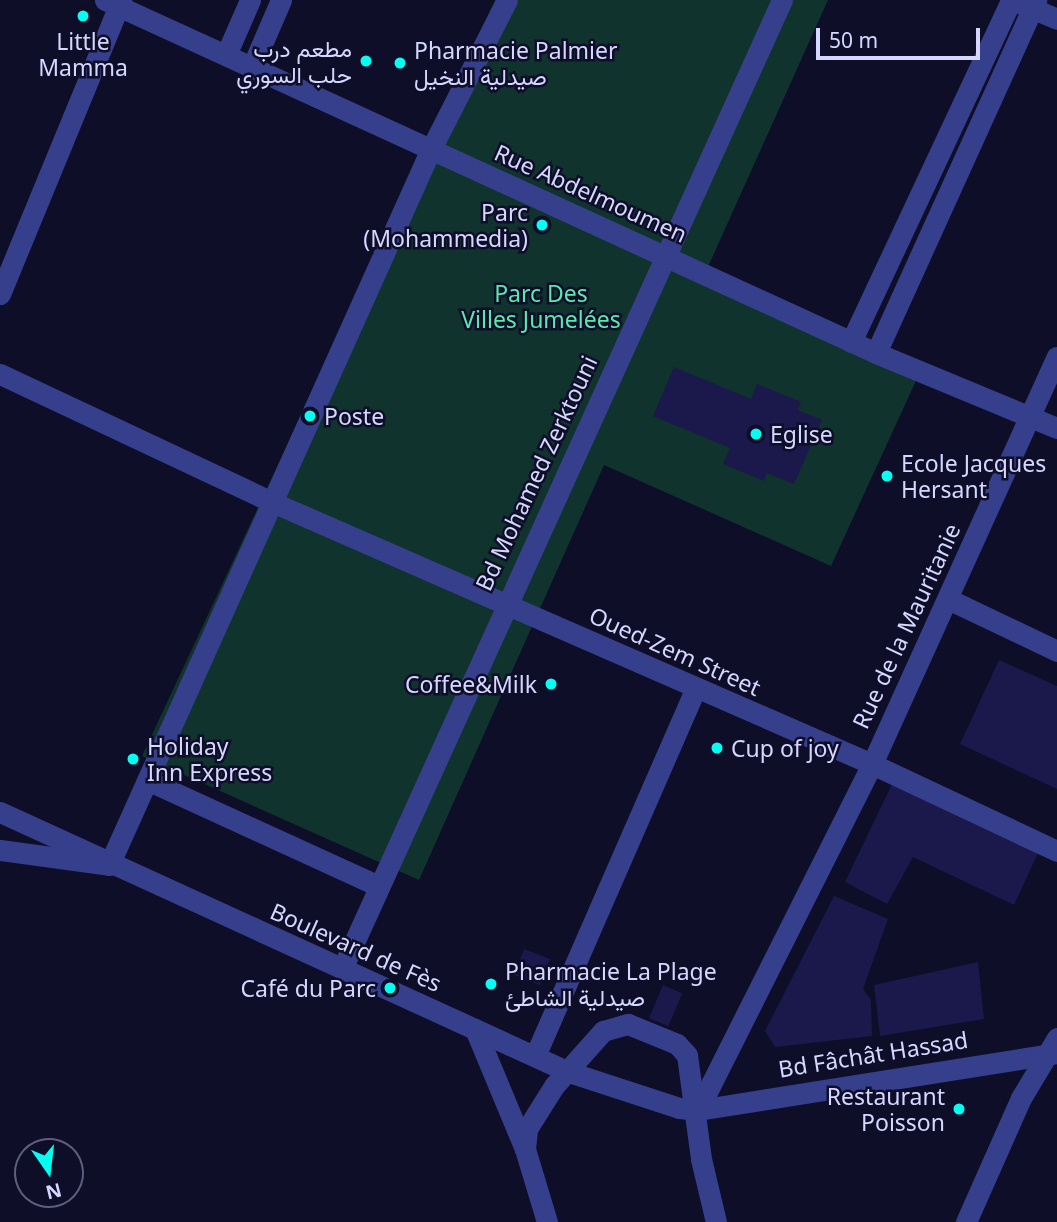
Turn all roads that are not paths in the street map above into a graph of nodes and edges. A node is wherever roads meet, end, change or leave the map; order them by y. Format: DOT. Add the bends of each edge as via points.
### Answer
graph roads {
  1 [pos="250,0"];
  2 [pos="281,0"];
  3 [pos="507,0"];
  4 [pos="782,0"];
  5 [pos="115,2"];
  6 [pos="1023,2"];
  7 [pos="1057,19"];
  8 [pos="226,55"];
  9 [pos="252,67"];
  10 [pos="431,149"];
  11 [pos="666,256"];
  12 [pos="0,294"];
  13 [pos="851,342"];
  14 [pos="876,353"];
  15 [pos="1057,357"];
  16 [pos="0,374"];
  17 [pos="1030,415"];
  18 [pos="1057,428"];
  19 [pos="272,502"];
  20 [pos="948,599"];
  21 [pos="504,604"];
  22 [pos="1057,651"];
  23 [pos="695,690"];
  24 [pos="872,764"];
  25 [pos="147,780"];
  26 [pos="0,812"];
  27 [pos="0,850"];
  28 [pos="1057,851"];
  29 [pos="109,865"];
  30 [pos="379,887"];
  31 [pos="342,970"];
  32 [pos="475,1030"];
  33 [pos="1054,1048"];
  34 [pos="535,1056"];
  35 [pos="569,1072"];
  36 [pos="698,1110"];
  37 [pos="525,1149"];
  38 [pos="547,1222"];
  39 [pos="716,1222"];
  40 [pos="966,1222"];
  1 -- 8 [label="street"];
  2 -- 9 [label="street"];
  3 -- 10 [label="street"];
  4 -- 11 [label="street, Bd Mohamed Zerktouni"];
  5 -- 8 [label="street, Rue Abdelmoumen"];
  5 -- 12 [label="street"];
  6 -- 7 [label="street"];
  6 -- 13 [label="street"];
  6 -- 14 [label="street"];
  8 -- 9 [label="street, Rue Abdelmoumen"];
  9 -- 10 [label="street, Rue Abdelmoumen"];
  10 -- 11 [label="street, Rue Abdelmoumen"];
  10 -- 19 [label="street"];
  11 -- 13 [label="street, Rue Abdelmoumen"];
  11 -- 21 [label="street, Bd Mohamed Zerktouni"];
  13 -- 14 [label="street, Rue Abdelmoumen"];
  14 -- 17 [label="street, Rue Abdelmoumen"];
  15 -- 17 [label="street, Rue de la Mauritanie"];
  16 -- 19 [label="street, Oued-Zem Street"];
  17 -- 18 [label="street, Rue Abdelmoumen"];
  17 -- 20 [label="street, Rue de la Mauritanie"];
  19 -- 21 [label="street, Oued-Zem Street"];
  19 -- 25 [label="street"];
  20 -- 22 [label="street"];
  20 -- 24 [label="street, Rue de la Mauritanie"];
  21 -- 23 [label="street, Oued-Zem Street"];
  21 -- 30 [label="street, Bd Mohamed Zerktouni"];
  23 -- 24 [label="street, Oued-Zem Street"];
  23 -- 34 [label="street"];
  24 -- 28 [label="street, Oued-Zem Street"];
  24 -- 36 [label="street, Rue de la Mauritanie"];
  25 -- 29 [label="street"];
  25 -- 30 [label="street"];
  26 -- 29 [label="street, Boulevard de Fès"];
  27 -- 29 [label="street"];
  29 -- 31 [label="street, Boulevard de Fès"];
  30 -- 31 [label="street, Bd Mohamed Zerktouni"];
  31 -- 32 [label="street, Boulevard de Fès"];
  32 -- 34 [label="street, Boulevard de Fès"];
  32 -- 37 [label="street"];
  33 -- 36 [label="street, Bd Fâchât Hassad"];
  33 -- 40 [label="street" via="1021,1098"];
  34 -- 35 [label="street, Boulevard de Fès"];
  35 -- 36 [label="street, Boulevard de Fès"];
  35 -- 36 [label="street" via="603,1031 628,1024 677,1044 687,1055"];
  35 -- 37 [label="street" via="537,1107 527,1129"];
  36 -- 39 [label="street" via="701,1159"];
  37 -- 38 [label="street"];
}
